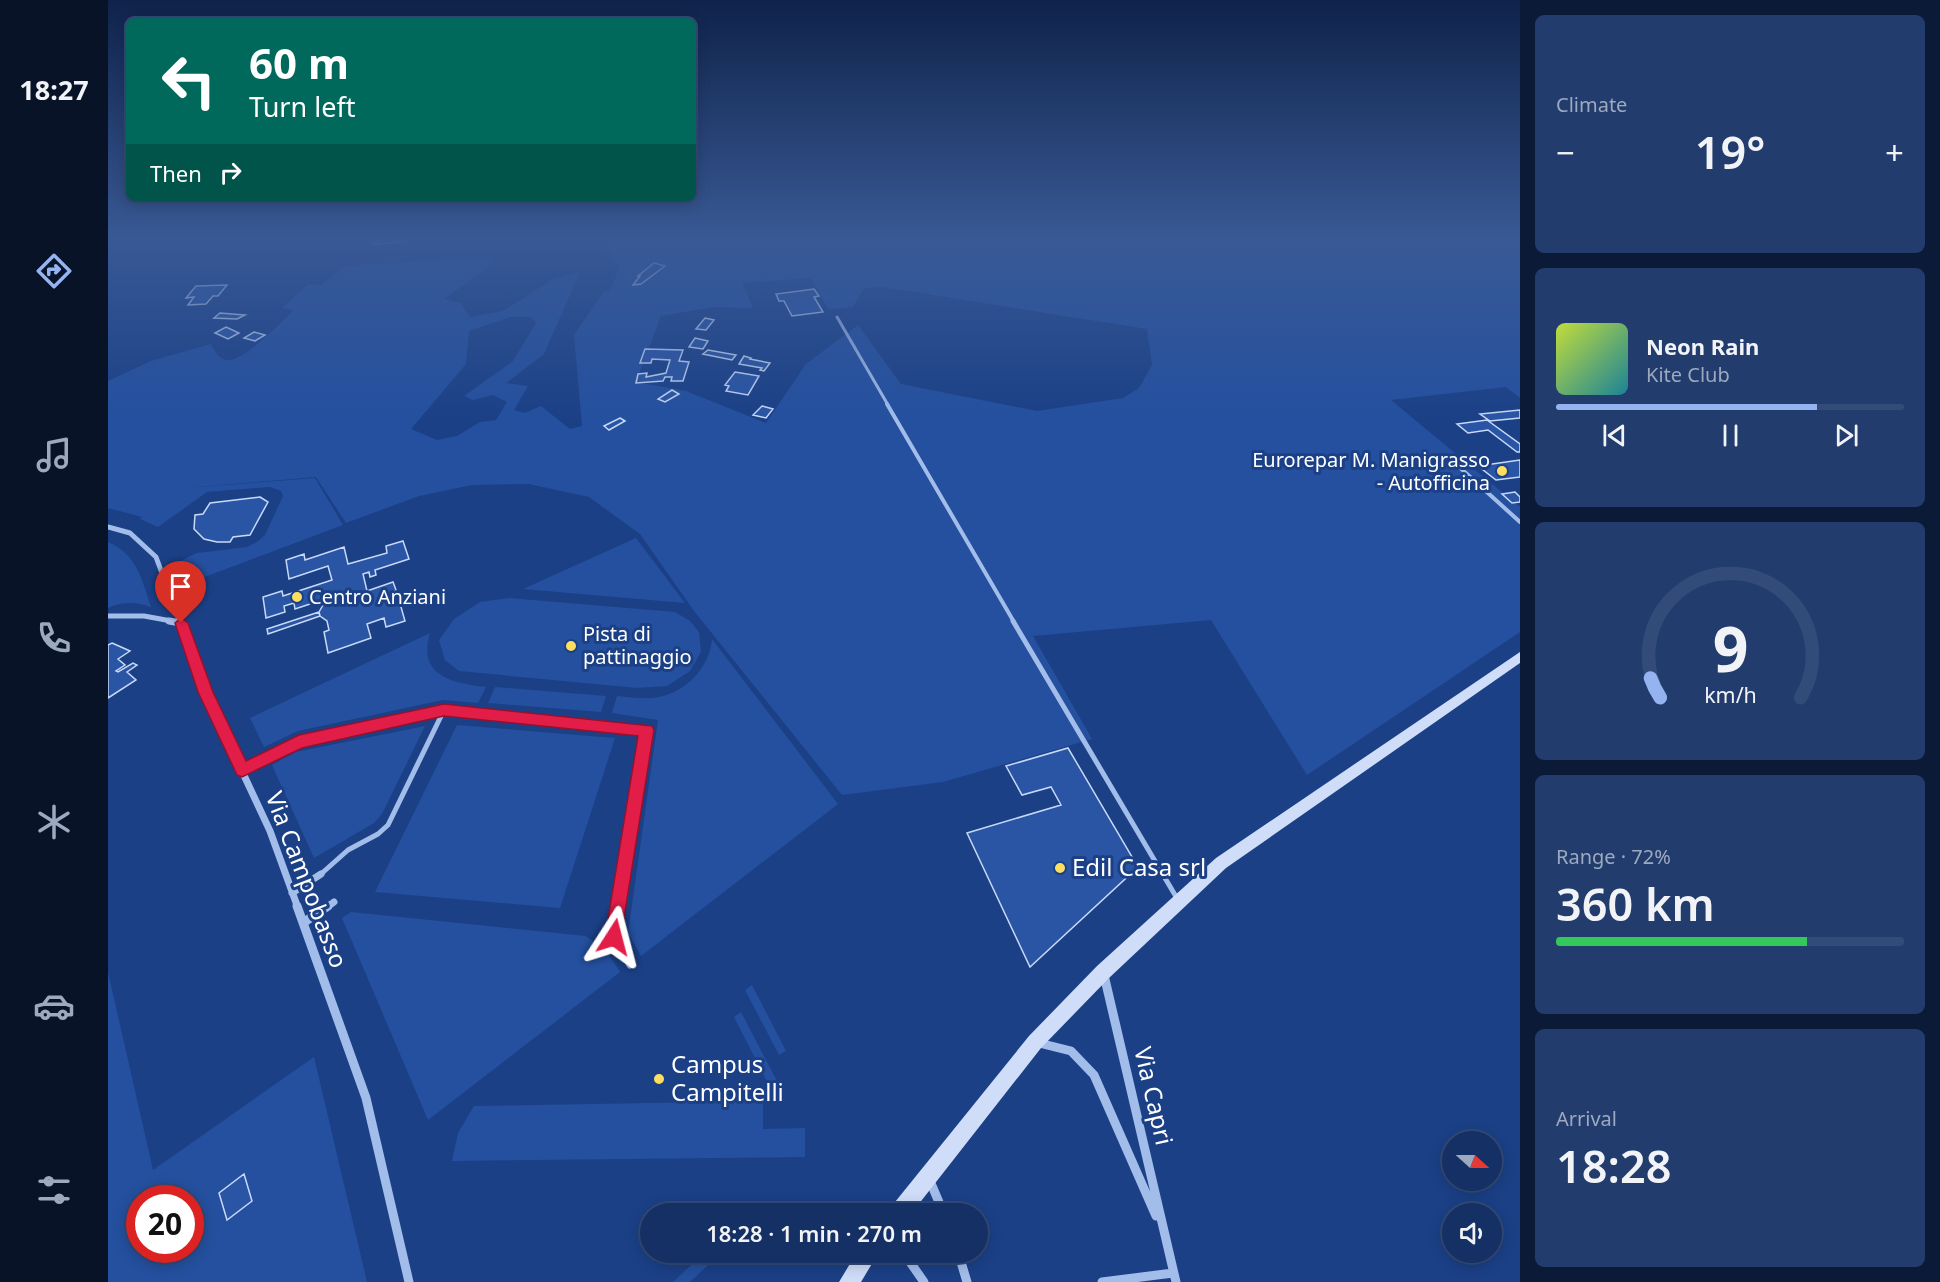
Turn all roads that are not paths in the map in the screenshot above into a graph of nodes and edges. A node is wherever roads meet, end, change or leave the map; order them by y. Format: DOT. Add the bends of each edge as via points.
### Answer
graph roads {
  1 [pos="837,317"];
  2 [pos="1457,465"];
  3 [pos="1520,522"];
  4 [pos="108,527"];
  5 [pos="108,616"];
  6 [pos="181,623"];
  7 [pos="1520,657"];
  8 [pos="444,710"];
  9 [pos="268,756"];
  10 [pos="242,770"];
  11 [pos="321,874"];
  12 [pos="292,893"];
  13 [pos="334,902"];
  14 [pos="1179,902"];
  15 [pos="303,923"];
  16 [pos="630,965"];
  17 [pos="1103,972"];
  18 [pos="1035,1042"];
  19 [pos="928,1176"];
  20 [pos="907,1203"];
  21 [pos="939,1203"];
  22 [pos="1162,1229"];
  23 [pos="862,1263"];
  24 [pos="911,1263"];
  25 [pos="961,1263"];
  26 [pos="1175,1277"];
  27 [pos="409,1282"];
  28 [pos="849,1282"];
  29 [pos="924,1282"];
  30 [pos="967,1282"];
  31 [pos="1102,1282"];
  1 -- 14 [label="lane"];
  2 -- 3 [label="lane"];
  4 -- 6 [label="street, Via Campobasso" via="130,533 156,557"];
  5 -- 6 [label="street" via="144,616"];
  6 -- 10 [label="street, Via Campobasso" via="205,692"];
  7 -- 14 [label="main road" via="1221,863"];
  8 -- 9 [label="lane" via="299,742"];
  8 -- 11 [label="lane" via="388,825 375,837 343,853"];
  8 -- 16 [label="lane" via="646,730 614,937"];
  9 -- 10 [label="street"];
  10 -- 12 [label="street, Via Campobasso"];
  11 -- 12 [label="street"];
  12 -- 15 [label="street, Via Campobasso"];
  13 -- 15 [label="street"];
  14 -- 17 [label="main road"];
  15 -- 27 [label="street, Via Campobasso" via="366,1098"];
  17 -- 18 [label="main road"];
  17 -- 22 [label="street, Via Capri"];
  18 -- 19 [label="main road"];
  18 -- 22 [label="street, Via Capri" via="1071,1051 1094,1075"];
  19 -- 20 [label="main road"];
  19 -- 21 [label="street"];
  22 -- 26 [label="street, Via Capri"];
  23 -- 28 [label="main road"];
  24 -- 29 [label="street"];
  25 -- 30 [label="street"];
  26 -- 31 [label="street"];
}
